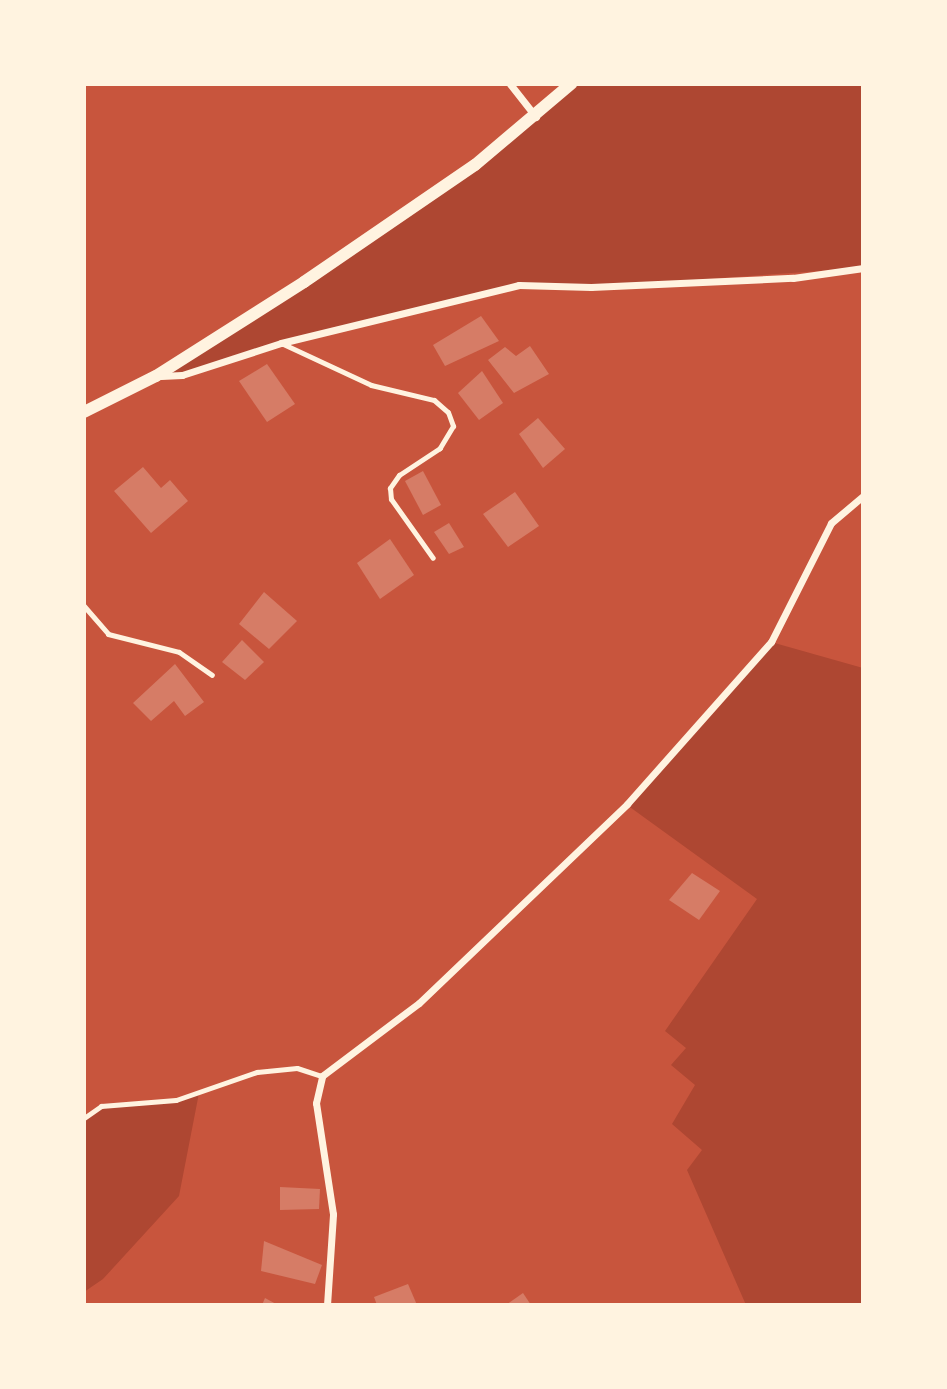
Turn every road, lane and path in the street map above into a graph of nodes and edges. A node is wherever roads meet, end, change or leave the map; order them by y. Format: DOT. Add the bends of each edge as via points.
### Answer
graph roads {
  1 [pos="510,84"];
  2 [pos="571,84"];
  3 [pos="536,117"];
  4 [pos="863,268"];
  5 [pos="281,343"];
  6 [pos="156,376"];
  7 [pos="84,412"];
  8 [pos="863,496"];
  9 [pos="433,558"];
  10 [pos="84,606"];
  11 [pos="212,675"];
  12 [pos="322,1076"];
  13 [pos="84,1118"];
  14 [pos="327,1305"];
  1 -- 3 [label="street"];
  2 -- 3 [label="street"];
  3 -- 6 [label="street" via="338,259"];
  4 -- 5 [label="street" via="793,278 592,288 519,285"];
  5 -- 6 [label="street" via="182,375"];
  5 -- 9 [label="lane" via="371,385 434,400 448,412 453,426 440,449 398,475 390,488 391,499"];
  6 -- 7 [label="street"];
  8 -- 12 [label="street" via="831,523 771,642 627,804 419,1003"];
  10 -- 11 [label="lane" via="108,634 179,652"];
  12 -- 13 [label="lane" via="298,1069 257,1072 176,1100 101,1106"];
  12 -- 14 [label="street" via="316,1103 333,1214"];
}
